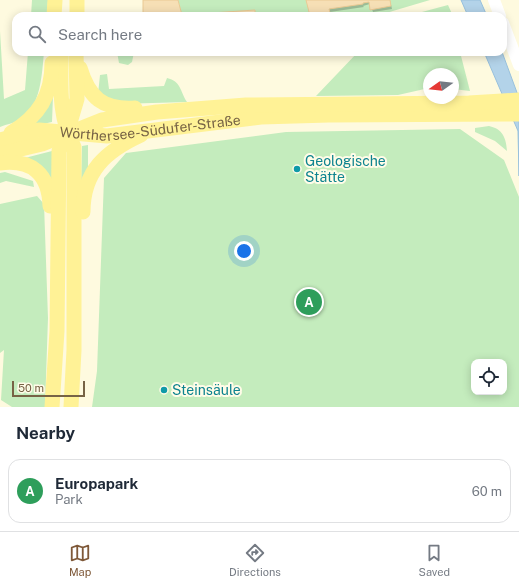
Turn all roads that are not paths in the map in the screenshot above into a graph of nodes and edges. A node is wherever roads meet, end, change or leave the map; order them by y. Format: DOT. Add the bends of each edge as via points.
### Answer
graph roads {
  1 [pos="55,0"];
  2 [pos="61,0"];
  3 [pos="77,0"];
  4 [pos="494,0"];
  5 [pos="54,12"];
  6 [pos="61,12"];
  7 [pos="77,12"];
  8 [pos="498,12"];
  9 [pos="507,34"];
  10 [pos="52,56"];
  11 [pos="61,56"];
  12 [pos="77,56"];
  13 [pos="78,56"];
  14 [pos="519,65"];
  15 [pos="519,100"];
  16 [pos="246,105"];
  17 [pos="468,109"];
  18 [pos="519,114"];
  19 [pos="153,130"];
  20 [pos="67,133"];
  21 [pos="0,138"];
  22 [pos="0,154"];
  23 [pos="0,162"];
  24 [pos="57,309"];
  25 [pos="74,350"];
  26 [pos="52,407"];
  27 [pos="70,407"];
  1 -- 5 [label="main road"];
  2 -- 6 [label="main road"];
  3 -- 7 [label="main road"];
  4 -- 8 [label="street"];
  9 -- 14 [label="street"];
  10 -- 21 [label="main road" via="51,82 44,103 25,125"];
  11 -- 20 [label="main road" via="61,110"];
  12 -- 20 [label="main road" via="77,99"];
  13 -- 16 [label="main road" via="86,85 92,94 109,106 131,109"];
  15 -- 17 [label="main road, Wörthersee-Südufer-Straße"];
  16 -- 17 [label="main road, Wörthersee-Südufer-Straße"];
  16 -- 20 [label="main road, Wörthersee-Südufer-Straße" via="127,116 102,120"];
  17 -- 18 [label="main road, Wörthersee-Südufer-Straße"];
  17 -- 19 [label="main road, Wörthersee-Südufer-Straße" via="261,117"];
  19 -- 20 [label="main road, Wörthersee-Südufer-Straße" via="107,136"];
  19 -- 25 [label="main road" via="128,141 107,155 86,185 83,205 80,327"];
  20 -- 21 [label="main road" via="39,130"];
  20 -- 22 [label="main road" via="42,144"];
  20 -- 24 [label="main road" via="58,151"];
  20 -- 25 [label="main road" via="74,147"];
  23 -- 24 [label="main road" via="19,162 33,168 42,176 49,189"];
  24 -- 26 [label="main road"];
  25 -- 27 [label="main road"];
}
